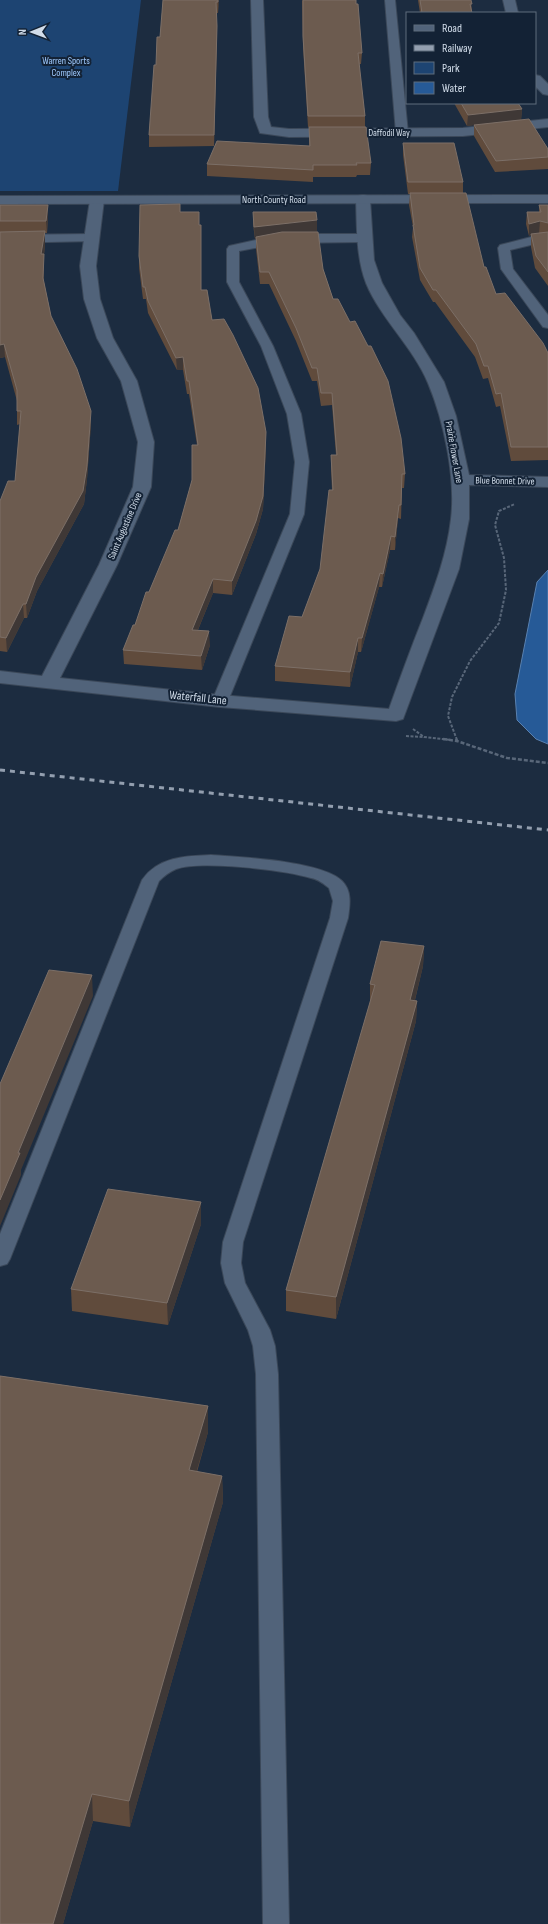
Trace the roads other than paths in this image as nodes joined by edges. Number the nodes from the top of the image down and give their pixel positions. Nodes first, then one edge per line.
1 (257, 0) edge
2 (390, 0) edge
3 (509, 0) edge
4 (512, 12) edge
5 (536, 80) edge
6 (548, 92) edge
7 (548, 123) edge
8 (402, 133) junction
9 (362, 199) junction
10 (548, 199) edge
11 (0, 200) edge
12 (97, 200) junction
13 (92, 238) junction
14 (365, 238) junction
15 (0, 239) edge
16 (548, 239) edge
17 (548, 324) edge
18 (461, 480) junction
19 (548, 482) edge
20 (0, 677) edge
21 (48, 682) junction
22 (220, 701) junction
23 (396, 715) joint
24 (0, 1259) edge
25 (276, 1924) edge

1 - 8 street, Daffodil Way
2 - 8 lane
3 - 4 street
5 - 6 street
7 - 8 street, Daffodil Way
9 - 10 street, North County Road
9 - 12 street, North County Road
9 - 14 street, Prairie Flower Lane
11 - 12 street, North County Road
12 - 13 street, Saint Augustine Drive
13 - 15 lane
13 - 21 street, Saint Augustine Drive
14 - 18 street, Prairie Flower Lane
14 - 22 lane
16 - 17 lane
18 - 19 street, Blue Bonnet Drive
18 - 23 street, Prairie Flower Lane
20 - 21 street, Waterfall Lane
21 - 22 street, Waterfall Lane
22 - 23 street, Waterfall Lane
24 - 25 lane

